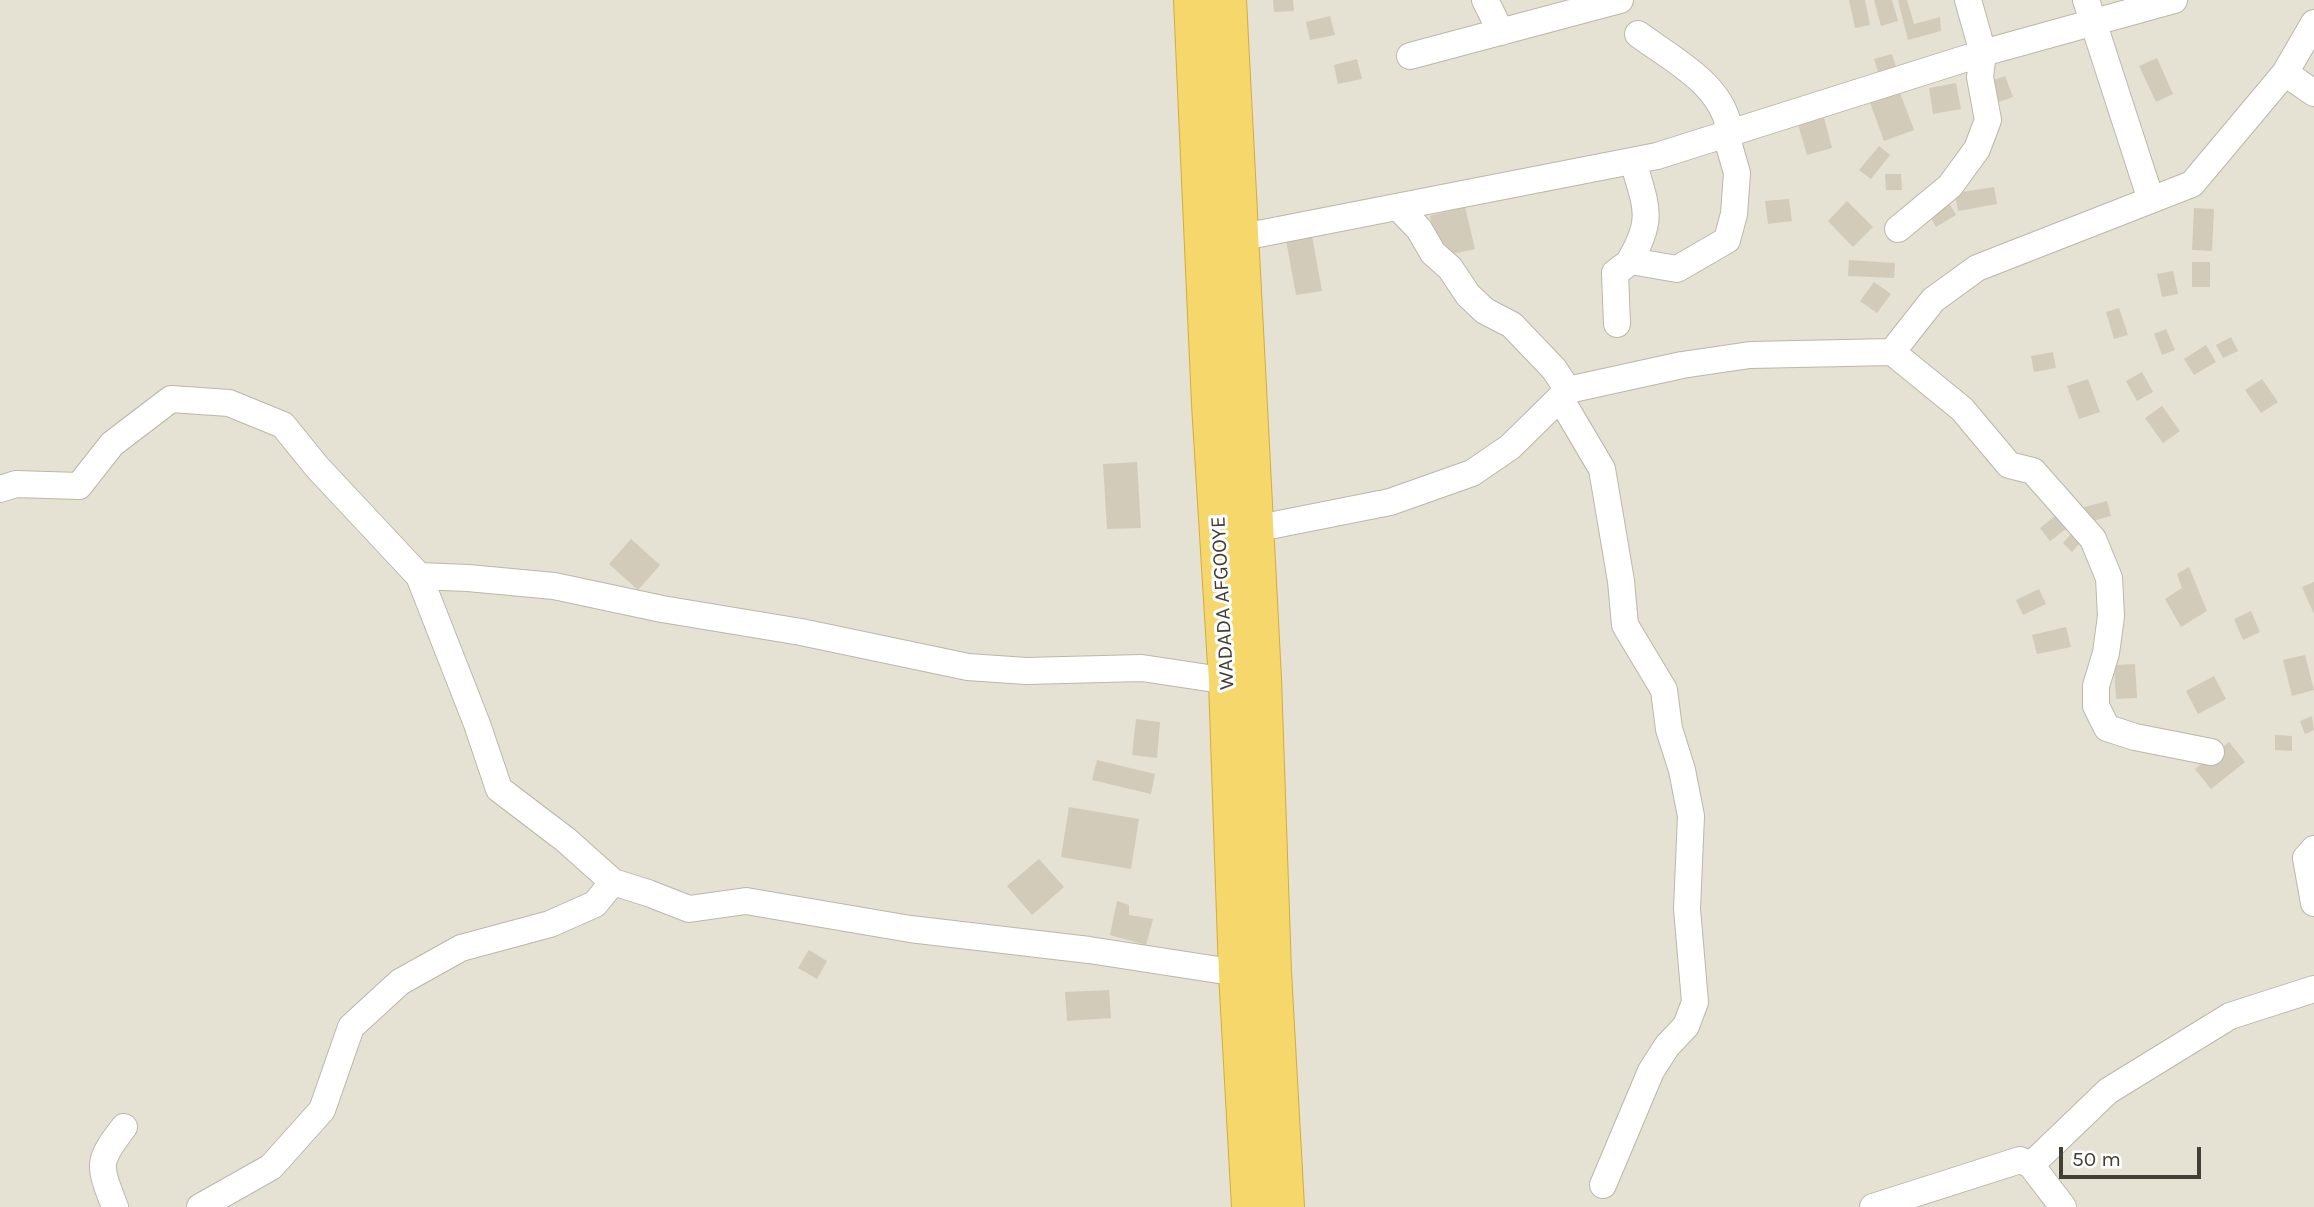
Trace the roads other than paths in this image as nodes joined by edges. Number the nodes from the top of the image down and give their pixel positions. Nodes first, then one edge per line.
1 (1193, 0) edge
2 (1227, 0) edge
3 (1485, 0) edge
4 (1620, 0) edge
5 (1968, 0) edge
6 (2174, 0) edge
7 (2089, 11) edge
8 (2314, 23) edge
9 (1501, 32) junction
10 (1638, 34) dead end
11 (1983, 53) junction
12 (1410, 56) dead end
13 (2285, 73) junction
14 (2314, 93) edge
15 (1728, 134) junction
16 (1633, 161) junction
17 (2151, 200) junction
18 (1398, 207) junction
19 (1898, 229) dead end
20 (1238, 237) junction
21 (1629, 262) junction
22 (1617, 324) dead end
23 (1892, 352) junction
24 (1564, 394) junction
25 (0, 489) edge
26 (1254, 529) junction
27 (419, 576) junction
28 (1228, 681) junction
29 (2211, 752) dead end
30 (2314, 849) edge
31 (613, 882) junction
32 (2314, 903) edge
33 (1238, 973) junction
34 (2314, 989) edge
35 (124, 1127) dead end
36 (2031, 1165) junction
37 (1602, 1185) dead end
38 (115, 1207) edge
39 (200, 1207) edge
40 (1251, 1207) edge
41 (1285, 1207) edge
42 (1873, 1207) edge
43 (2063, 1207) edge

1 - 28 highway, WADADA AFGOOYE
2 - 20 highway, WADADA AFGOOYE
3 - 9 street
4 - 9 street
5 - 11 street
6 - 7 street
7 - 11 street
7 - 17 street
8 - 13 street
9 - 12 street
10 - 15 street
11 - 15 street
11 - 19 street
13 - 14 street
13 - 17 street
15 - 16 street
15 - 21 street
16 - 18 street
16 - 21 street
17 - 23 street
18 - 20 street
18 - 24 street
20 - 26 highway, WADADA AFGOOYE
21 - 22 street
23 - 24 street
23 - 29 street
24 - 26 street
24 - 37 street
25 - 27 street
26 - 41 highway, WADADA AFGOOYE
27 - 28 street
27 - 31 street
28 - 33 highway, WADADA AFGOOYE
30 - 32 street
31 - 33 street
31 - 39 street
33 - 40 highway, WADADA AFGOOYE
34 - 36 street
35 - 38 street
36 - 42 street
36 - 43 street

